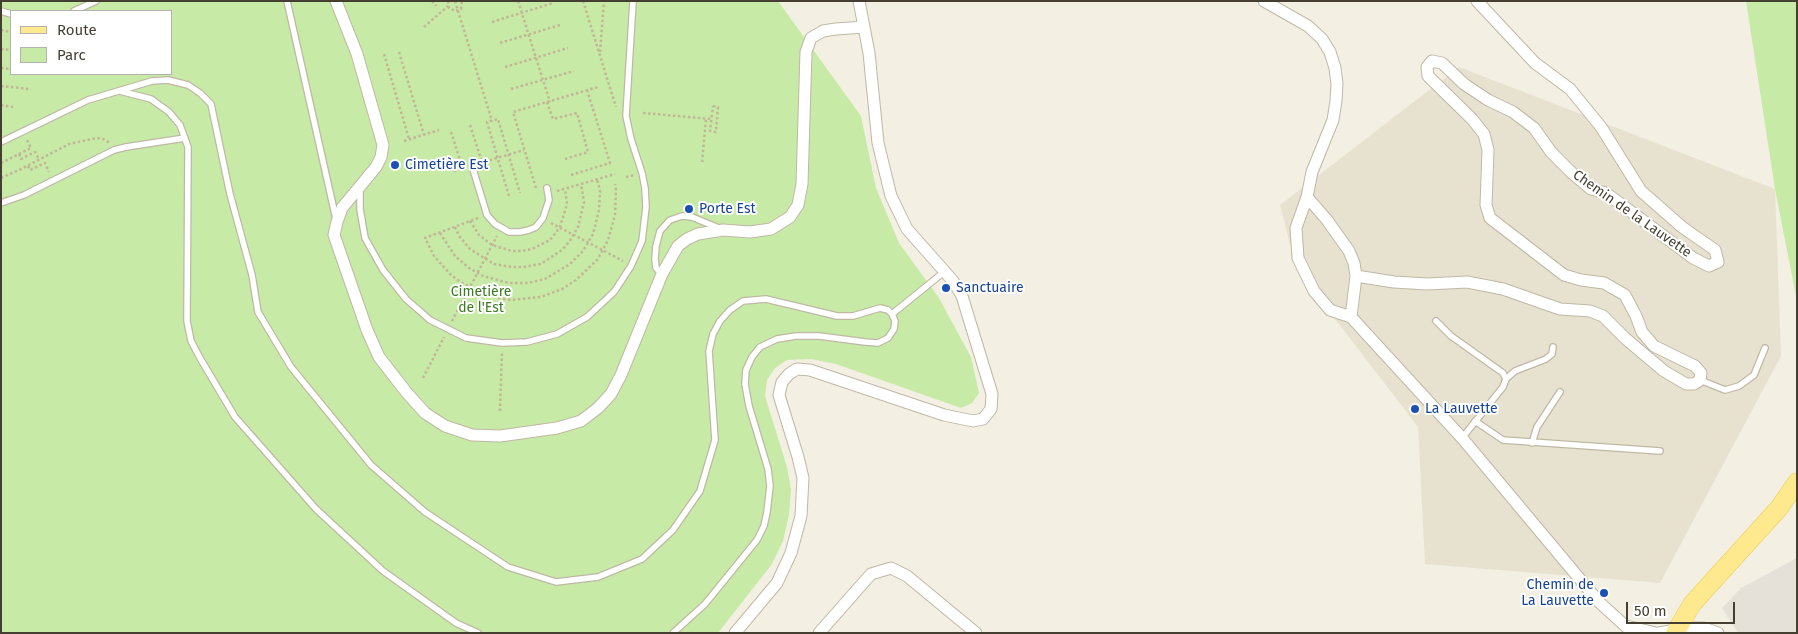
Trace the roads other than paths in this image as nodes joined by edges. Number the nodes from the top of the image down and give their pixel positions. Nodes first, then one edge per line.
1 (96, 1) edge
2 (287, 1) edge
3 (336, 1) edge
4 (633, 1) edge
5 (859, 1) edge
6 (1264, 1) edge
7 (1477, 1) edge
8 (76, 10) edge
9 (864, 27) junction
10 (118, 90) junction
11 (185, 138) junction
12 (1, 142) edge
13 (472, 166) road end
14 (360, 187) junction
15 (548, 191) road end
16 (1307, 197) junction
17 (1, 203) edge
18 (336, 222) junction
19 (723, 230) junction
20 (944, 272) junction
21 (662, 274) junction
22 (1356, 276) junction
23 (892, 314) junction
24 (1351, 317) junction
25 (1436, 321) dead end
26 (1554, 348) dead end
27 (1765, 348) dead end
28 (1506, 379) junction
29 (1700, 380) junction
30 (1560, 392) dead end
31 (1475, 421) junction
32 (1462, 438) junction
33 (1532, 443) junction
34 (1660, 451) dead end
35 (1797, 482) edge
36 (1630, 629) edge
37 (1666, 632) edge
38 (478, 633) edge
39 (674, 633) edge
40 (735, 633) edge
41 (819, 633) edge
42 (976, 633) edge
43 (1718, 633) edge

1 - 8 lane
2 - 18 lane
3 - 14 street
4 - 14 lane
5 - 9 street
6 - 16 street
7 - 29 street, Chemin de la Lauvette
9 - 19 street
9 - 20 street
10 - 11 lane
10 - 12 lane
10 - 23 lane
11 - 17 lane
11 - 38 lane
13 - 15 lane
14 - 18 street
16 - 22 street
16 - 24 street
18 - 21 street
19 - 21 street
19 - 21 lane
20 - 23 lane
20 - 40 street
22 - 24 street
22 - 29 street
23 - 39 lane
24 - 32 street
25 - 28 lane
26 - 28 lane
27 - 29 lane
28 - 31 lane
30 - 33 lane
31 - 32 lane
31 - 33 lane
32 - 36 street
33 - 34 lane
35 - 37 main road
36 - 37 street
37 - 43 street
41 - 42 street

